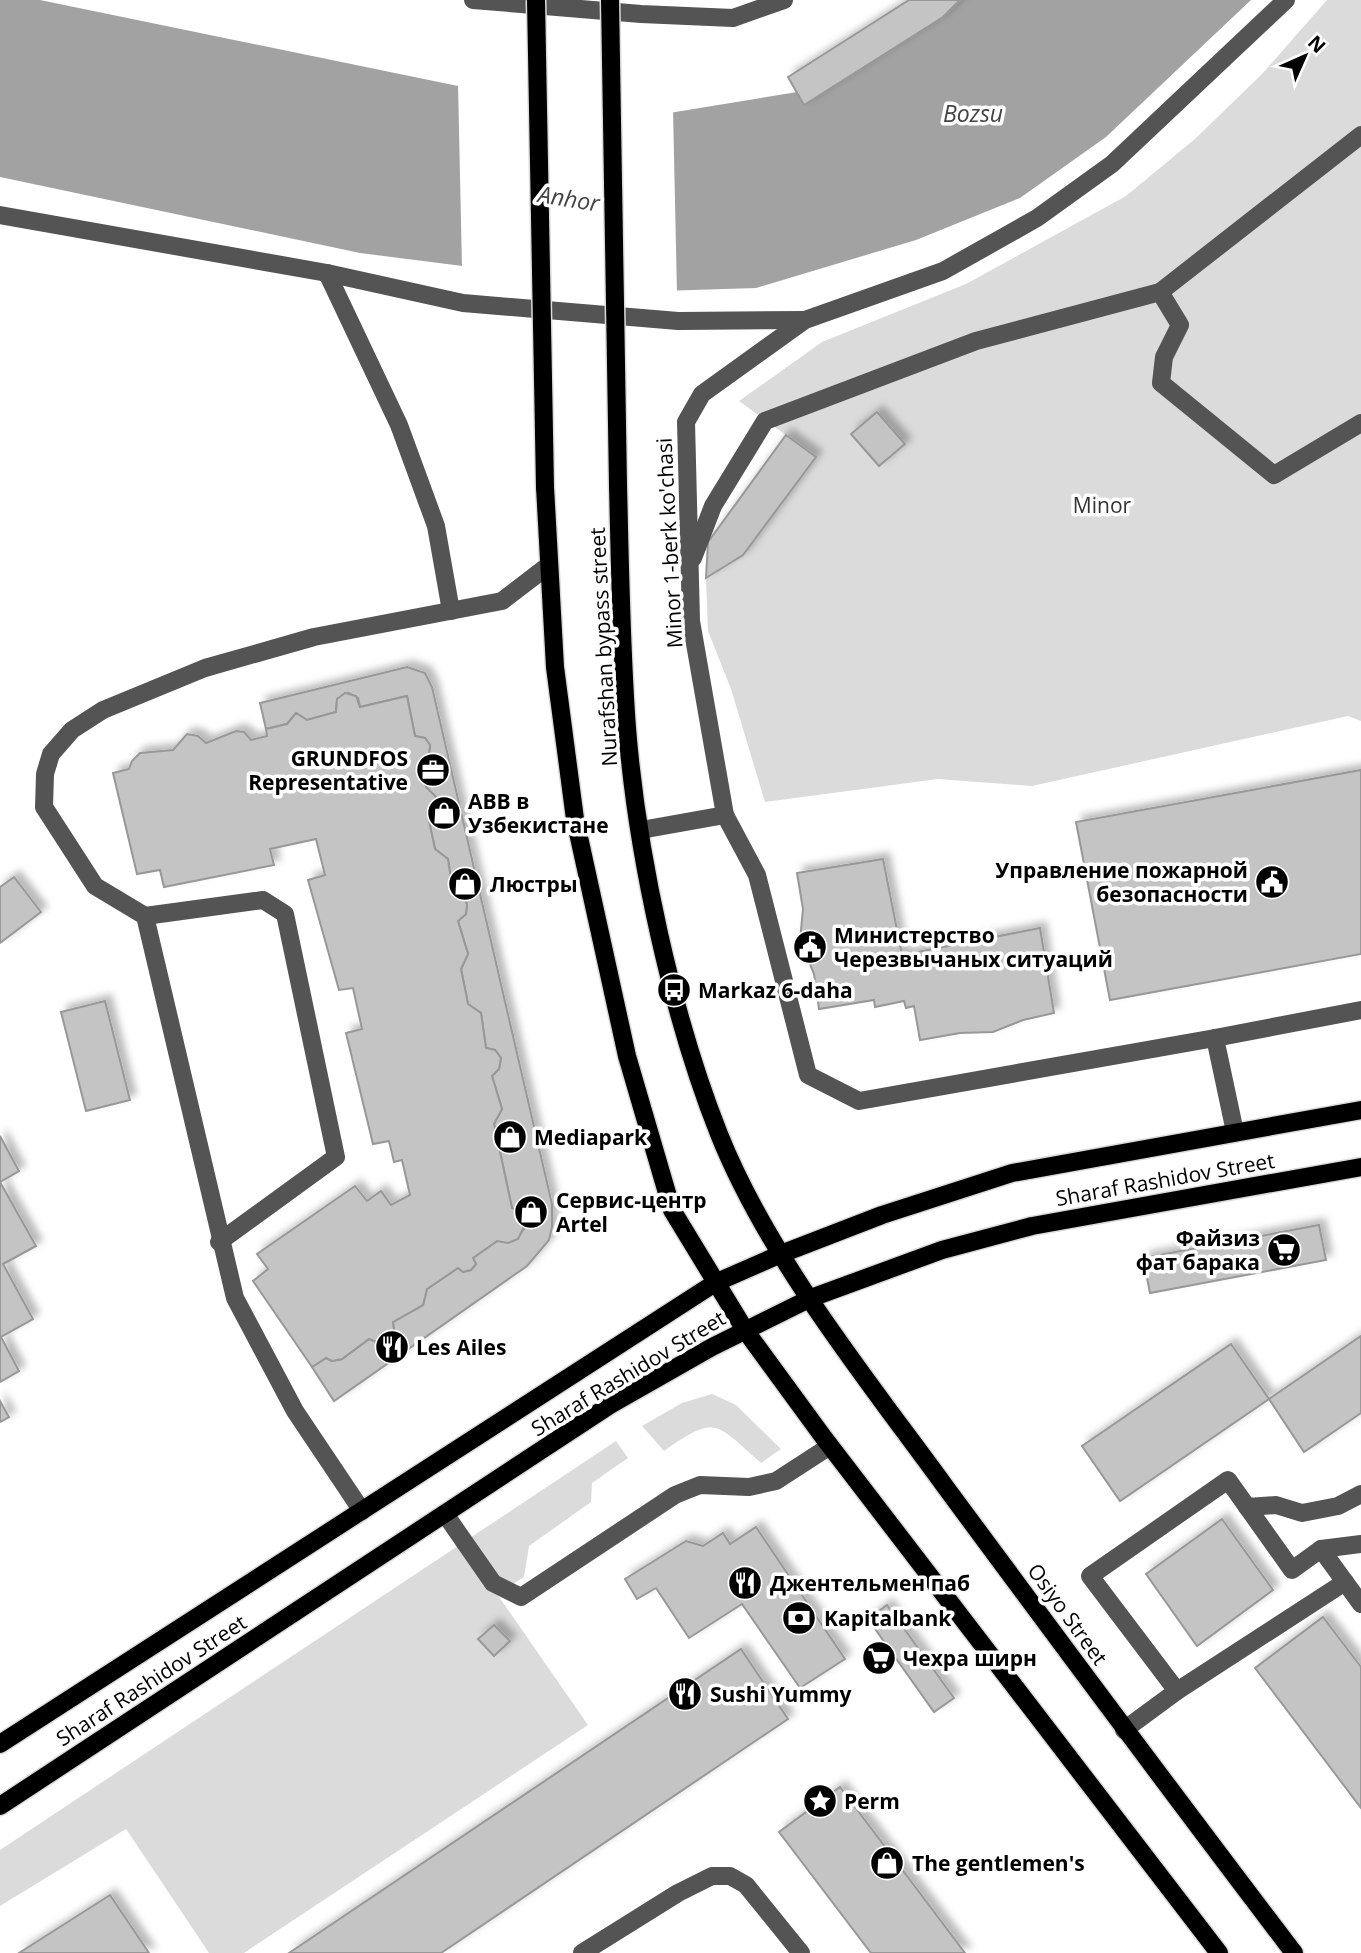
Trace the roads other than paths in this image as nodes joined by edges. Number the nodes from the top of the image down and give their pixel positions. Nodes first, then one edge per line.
1 (473, 0) edge
2 (536, 0) edge
3 (610, 0) edge
4 (784, 0) edge
5 (1286, 0) edge
6 (1361, 135) edge
7 (0, 215) edge
8 (327, 273) junction
9 (1160, 292) junction
10 (805, 320) junction
11 (1361, 424) edge
12 (549, 565) junction
13 (689, 567) junction
14 (452, 611) junction
15 (725, 815) junction
16 (641, 830) junction
17 (145, 916) junction
18 (1361, 1010) edge
19 (1215, 1038) junction
20 (1361, 1110) edge
21 (1235, 1132) junction
22 (1361, 1167) edge
23 (219, 1242) junction
24 (781, 1254) junction
25 (715, 1283) junction
26 (811, 1298) junction
27 (745, 1330) junction
28 (830, 1446) junction
29 (1361, 1494) edge
30 (1247, 1507) junction
31 (362, 1511) junction
32 (444, 1514) junction
33 (1361, 1544) edge
34 (1321, 1549) junction
35 (1345, 1582) junction
36 (1361, 1604) edge
37 (1177, 1691) junction
38 (1124, 1730) junction
39 (0, 1744) edge
40 (0, 1806) edge
41 (582, 1953) edge
42 (801, 1953) edge
43 (1219, 1953) edge
44 (1294, 1953) edge

1 - 4 street
2 - 12 main road, Nurafshan bypass street, bridge
3 - 16 main road, Nurafshan bypass street, bridge
5 - 10 street, Minor 1-berk ko'chasi
6 - 9 street
7 - 8 street
8 - 10 street
8 - 14 street
9 - 11 street
9 - 13 street
10 - 13 street, Minor 1-berk ko'chasi
12 - 14 street
12 - 25 main road, Nurafshan bypass street
13 - 15 street, Minor 1-berk ko'chasi
14 - 17 street
15 - 16 street
15 - 19 street, Minor 1-berk ko'chasi
16 - 24 main road, Nurafshan bypass street
17 - 23 street
17 - 23 street
18 - 19 street, Minor 1-berk ko'chasi
19 - 21 street
20 - 21 main road, Sharaf Rashidov Street
21 - 24 main road, Sharaf Rashidov Street
22 - 26 main road, Sharaf Rashidov Street
23 - 31 street
24 - 25 main road, Sharaf Rashidov Street
24 - 26 main road, Nurafshan bypass street
25 - 27 main road, Nurafshan bypass street
25 - 31 main road, Sharaf Rashidov Street
26 - 27 main road, Sharaf Rashidov Street
26 - 38 main road, Osiyo Street
27 - 28 main road
27 - 32 main road, Sharaf Rashidov Street
28 - 32 street
28 - 43 main road
29 - 30 street
30 - 34 street
30 - 37 street
31 - 39 main road, Sharaf Rashidov Street
32 - 40 main road, Sharaf Rashidov Street
33 - 34 street
34 - 35 street
35 - 36 street
35 - 37 street
37 - 38 street
38 - 44 main road, Osiyo Street
41 - 42 street

